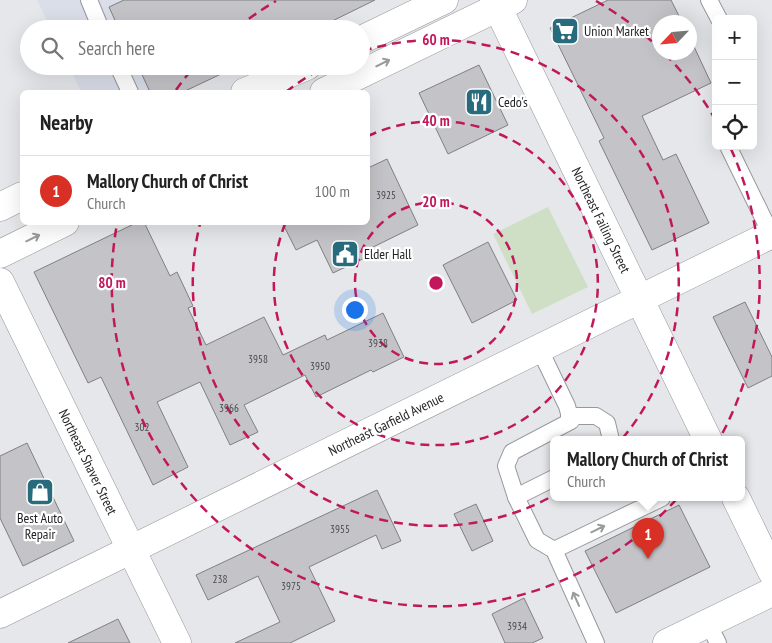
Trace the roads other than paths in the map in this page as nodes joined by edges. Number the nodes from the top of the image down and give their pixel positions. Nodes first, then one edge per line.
1 (89, 0) edge
2 (444, 0) edge
3 (710, 0) edge
4 (501, 3) edge
5 (717, 15) edge
6 (98, 20) edge
7 (370, 36) edge
8 (370, 69) edge
9 (122, 75) edge
10 (286, 75) edge
11 (358, 75) edge
12 (129, 90) edge
13 (250, 90) edge
14 (328, 90) edge
15 (730, 150) edge
16 (20, 197) edge
17 (0, 207) edge
18 (59, 225) edge
19 (772, 234) edge
20 (0, 254) edge
21 (0, 282) edge
22 (639, 299) junction
23 (539, 348) junction
24 (569, 416) junction
25 (610, 436) edge
26 (706, 436) edge
27 (550, 480) edge
28 (516, 497) junction
29 (656, 501) edge
30 (737, 501) edge
31 (554, 550) junction
32 (132, 551) junction
33 (772, 572) edge
34 (772, 592) edge
35 (0, 614) edge
36 (713, 633) edge
37 (176, 643) edge
38 (596, 643) edge
39 (667, 643) edge

1 - 6 lane
2 - 7 street
3 - 5 lane
8 -> 4 street
4 - 22 street, Northeast Failing Street
9 - 12 lane
10 - 13 street
14 -> 11 street
15 - 19 lane
16 - 17 street
20 -> 18 street
19 - 22 street, Northeast Garfield Avenue
21 - 32 street, Northeast Shaver Street
22 - 23 street, Northeast Garfield Avenue
22 - 26 street, Northeast Failing Street
23 - 24 lane
23 - 32 street, Northeast Garfield Avenue
24 - 25 lane
24 - 28 lane
27 - 28 lane
28 - 31 lane
31 -> 29 lane
30 - 33 street
38 -> 31 lane
32 - 35 street, Northeast Garfield Avenue
32 - 37 street, Northeast Shaver Street
34 - 36 street
36 - 39 street

